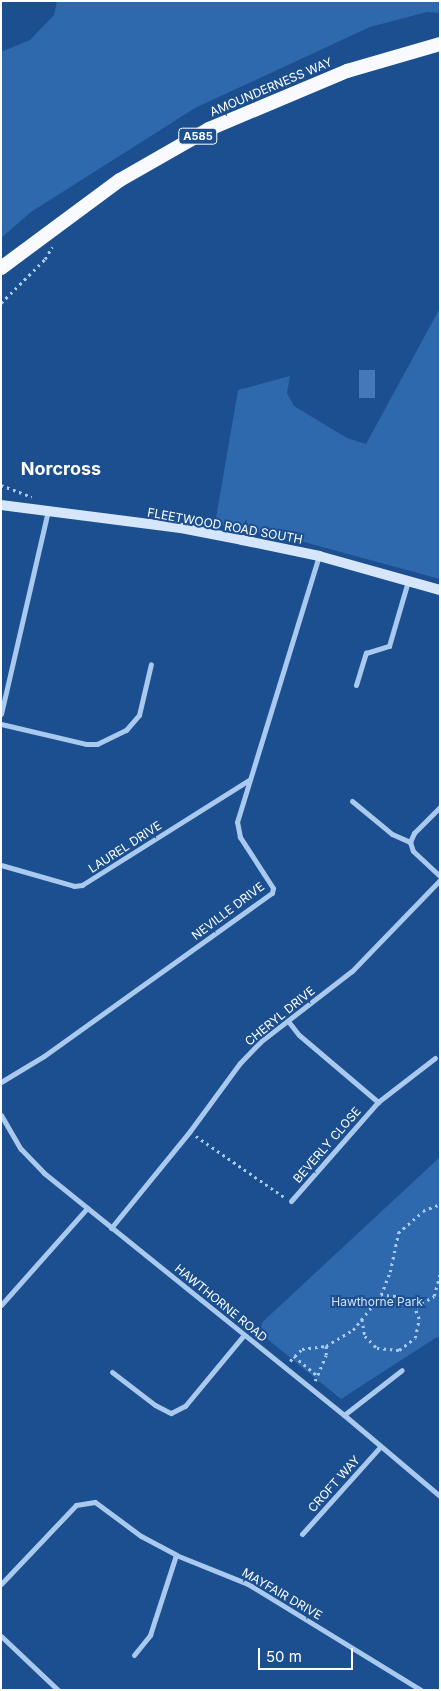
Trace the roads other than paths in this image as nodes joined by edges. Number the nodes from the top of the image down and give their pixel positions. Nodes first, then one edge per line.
1 (440, 44) edge
2 (1, 268) edge
3 (2, 505) edge
4 (48, 511) junction
5 (319, 556) junction
6 (408, 580) junction
7 (440, 590) edge
8 (151, 664) dead end
9 (356, 685) dead end
10 (1, 714) edge
11 (1, 724) edge
12 (250, 780) junction
13 (352, 801) dead end
14 (440, 807) edge
15 (410, 842) junction
16 (1, 865) edge
17 (440, 876) edge
18 (440, 880) edge
19 (288, 1021) junction
20 (435, 1058) dead end
21 (1, 1082) edge
22 (378, 1102) junction
23 (1, 1115) edge
24 (292, 1202) road end
25 (87, 1208) junction
26 (111, 1228) junction
27 (1, 1306) edge
28 (244, 1335) junction
29 (402, 1370) dead end
30 (112, 1372) dead end
31 (344, 1415) junction
32 (380, 1447) junction
33 (440, 1496) edge
34 (302, 1534) dead end
35 (176, 1555) junction
36 (1, 1584) edge
37 (1, 1636) edge
38 (134, 1655) dead end
39 (58, 1690) edge
40 (421, 1690) edge

1 - 2 highway, AMOUNDERNESS WAY / A585
3 - 4 main road, FLEETWOOD ROAD SOUTH
4 - 5 main road, FLEETWOOD ROAD SOUTH
4 - 10 street
5 - 6 main road, FLEETWOOD ROAD SOUTH
5 - 12 street, NEVILLE DRIVE
6 - 7 main road, FLEETWOOD ROAD SOUTH
6 - 9 street
8 - 11 street
12 - 16 street, LAUREL DRIVE
12 - 21 street, NEVILLE DRIVE
13 - 15 street
14 - 15 street
15 - 17 street
18 - 19 street, CHERYL DRIVE
19 - 22 street, BEVERLY CLOSE
19 - 26 street, CHERYL DRIVE
20 - 22 street, BEVERLY CLOSE
22 - 24 street, BEVERLY CLOSE
23 - 25 street, HAWTHORNE ROAD
25 - 26 street, HAWTHORNE ROAD
25 - 27 street
26 - 28 street, HAWTHORNE ROAD
28 - 30 street
28 - 31 street, HAWTHORNE ROAD
29 - 31 street
31 - 32 street, HAWTHORNE ROAD
32 - 33 street, HAWTHORNE ROAD
32 - 34 street, CROFT WAY
35 - 36 street, MAYFAIR DRIVE
35 - 38 street
35 - 40 street, MAYFAIR DRIVE
37 - 39 street

